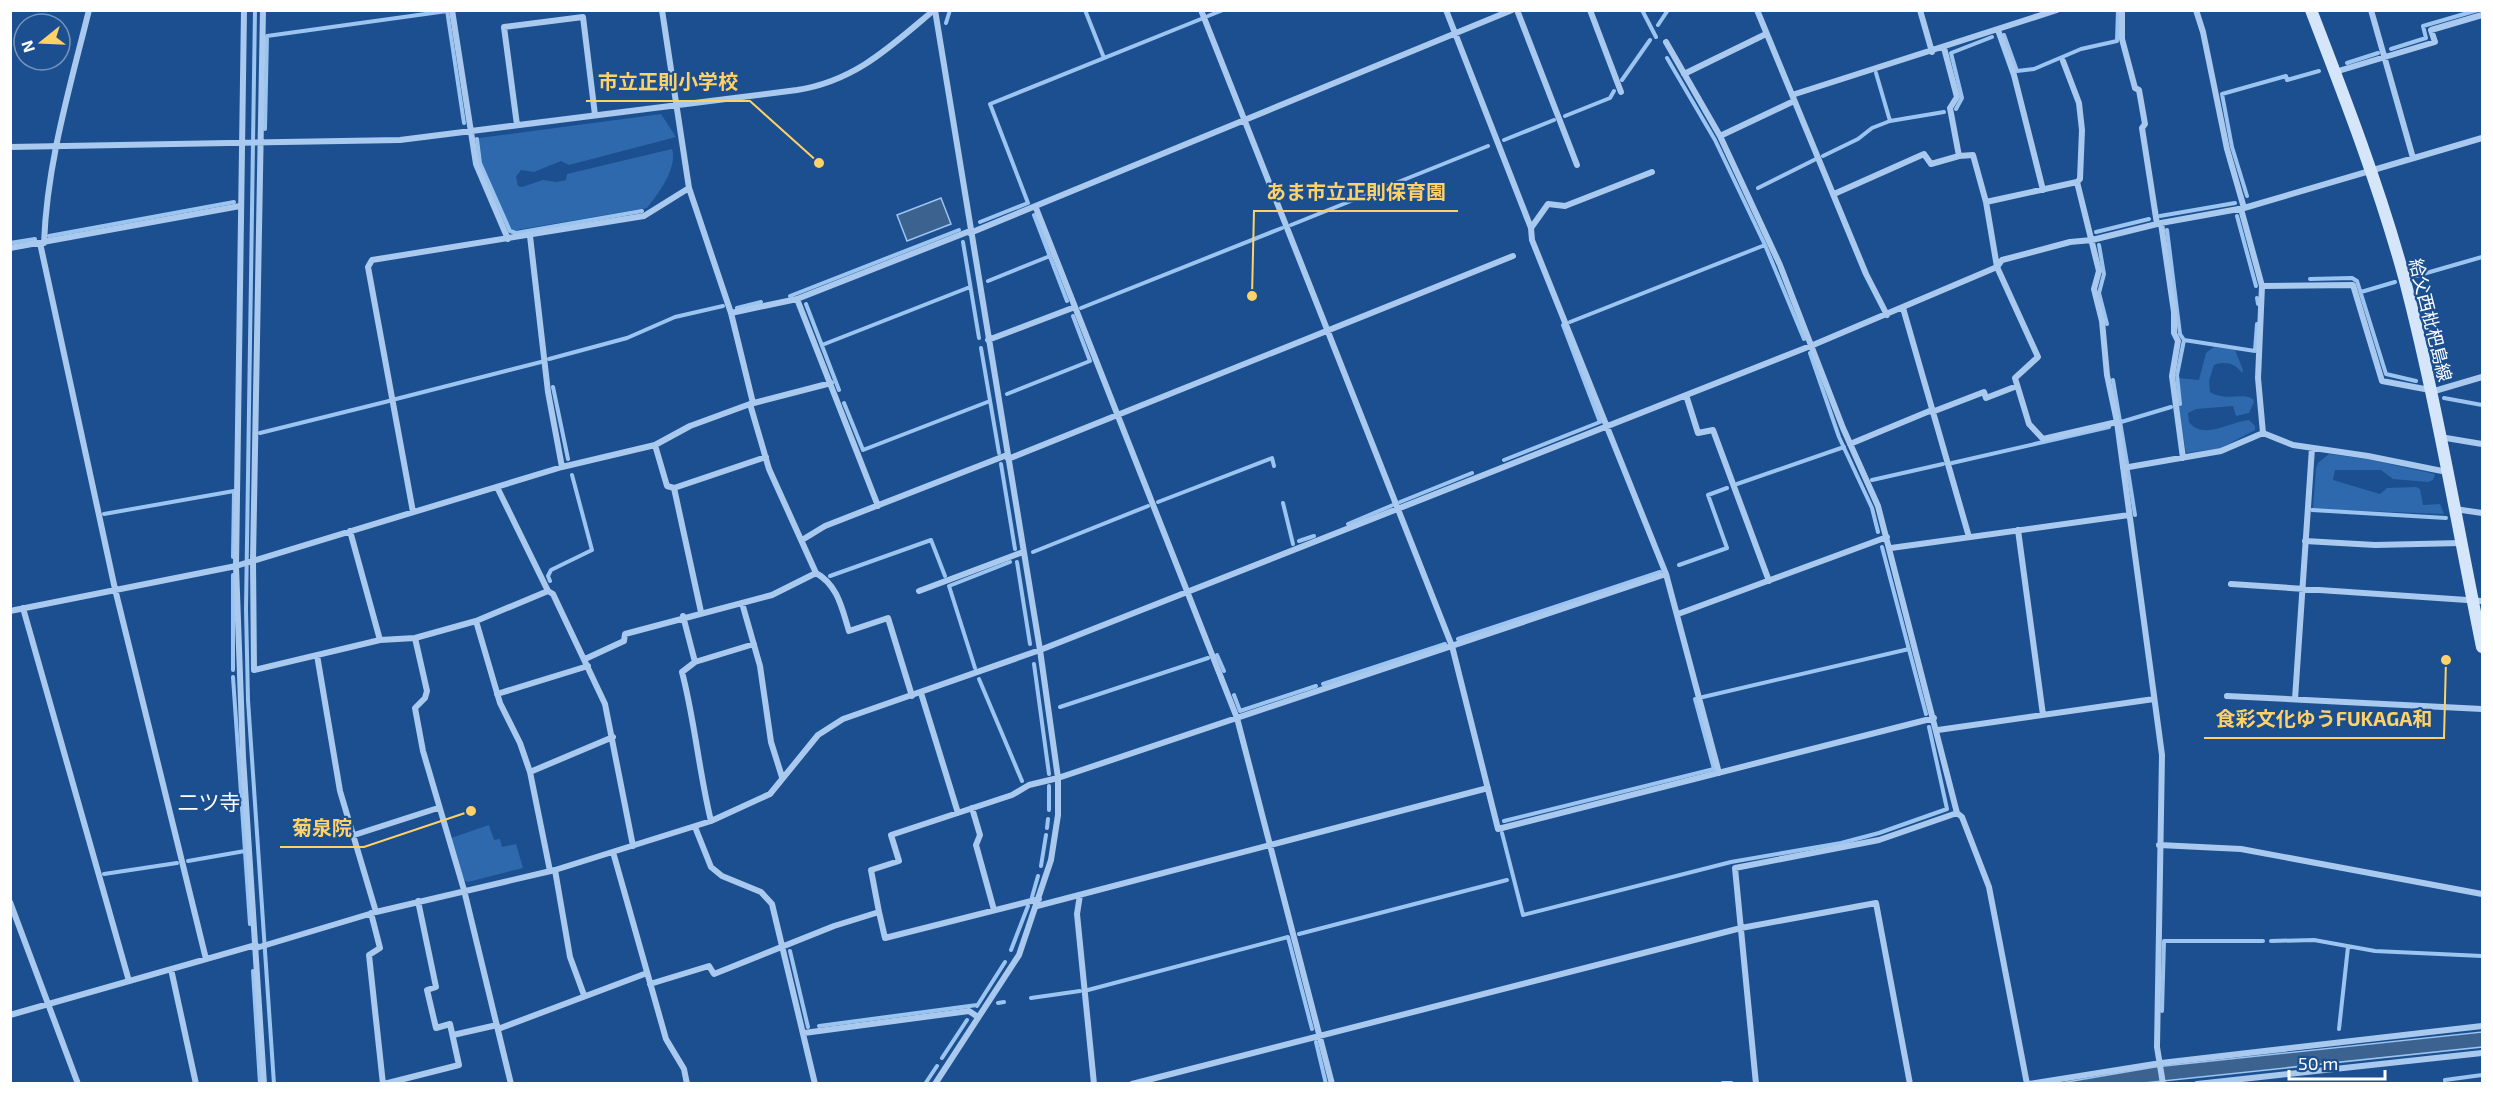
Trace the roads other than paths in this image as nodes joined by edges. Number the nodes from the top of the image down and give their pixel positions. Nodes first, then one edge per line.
1 (89, 10) edge
2 (244, 10) edge
3 (263, 10) edge
4 (452, 10) edge
5 (662, 10) edge
6 (934, 10) edge
7 (1201, 10) edge
8 (1446, 10) edge
9 (1512, 10) edge
10 (1517, 10) edge
11 (1590, 10) edge
12 (1757, 10) edge
13 (1920, 10) edge
14 (2057, 10) edge
15 (2122, 10) edge
16 (2196, 10) edge
17 (2311, 10) edge
18 (2371, 10) edge
19 (2482, 15) edge
20 (1998, 30) junction
21 (1455, 34) junction
22 (1766, 34) junction
23 (1665, 42) dead end
24 (1944, 48) junction
25 (1932, 52) junction
26 (2384, 57) junction
27 (2063, 61) dead end
28 (2335, 72) junction
29 (1684, 74) junction
30 (1621, 92) dead end
31 (1793, 98) junction
32 (675, 105) junction
33 (596, 115) junction
34 (1244, 120) junction
35 (517, 125) junction
36 (471, 131) junction
37 (1720, 136) junction
38 (2482, 138) edge
39 (243, 143) junction
40 (258, 143) junction
41 (55, 146) junction
42 (10, 147) edge
43 (1959, 156) junction
44 (2413, 158) junction
45 (1577, 165) dead end
46 (2371, 170) junction
47 (1652, 172) dead end
48 (2077, 182) junction
49 (689, 188) junction
50 (2043, 190) junction
51 (1834, 194) junction
52 (1986, 202) junction
53 (240, 206) junction
54 (1036, 208) junction
55 (2242, 208) junction
56 (2159, 224) junction
57 (1530, 228) junction
58 (970, 232) junction
59 (530, 236) junction
60 (508, 239) junction
61 (2092, 240) junction
62 (42, 243) junction
63 (10, 248) edge
64 (1513, 256) dead end
65 (1997, 267) junction
66 (2262, 286) junction
67 (797, 299) junction
68 (1075, 307) junction
69 (1903, 308) junction
70 (731, 313) junction
71 (1887, 315) junction
72 (1327, 330) junction
73 (988, 340) junction
74 (1814, 345) junction
75 (2482, 377) edge
76 (831, 383) junction
77 (2018, 387) junction
78 (2430, 391) junction
79 (1686, 395) junction
80 (752, 404) junction
81 (1932, 411) junction
82 (1118, 414) junction
83 (2116, 422) junction
84 (1608, 426) junction
85 (2263, 433) junction
86 (2440, 437) junction
87 (1850, 444) junction
88 (2482, 444) edge
89 (655, 445) junction
90 (2312, 448) junction
91 (766, 457) junction
92 (1008, 457) junction
93 (2183, 458) junction
94 (562, 467) junction
95 (2123, 468) junction
96 (2447, 472) junction
97 (497, 487) junction
98 (674, 488) junction
99 (878, 506) junction
100 (1398, 508) junction
101 (2455, 509) junction
102 (413, 512) junction
103 (2482, 513) edge
104 (2129, 515) junction
105 (2018, 530) junction
106 (350, 531) junction
107 (1887, 537) junction
108 (1969, 537) junction
109 (802, 540) junction
110 (2306, 541) junction
111 (2462, 543) junction
112 (1891, 548) junction
113 (1023, 552) junction
114 (252, 561) junction
115 (238, 565) junction
116 (816, 573) junction
117 (1666, 574) junction
118 (1769, 581) junction
119 (2231, 584) dead end
120 (115, 589) junction
121 (2302, 589) junction
122 (548, 591) junction
123 (919, 591) dead end
124 (1187, 592) junction
125 (2478, 600) edge
126 (742, 603) junction
127 (23, 608) junction
128 (10, 610) edge
129 (701, 612) junction
130 (1678, 614) junction
131 (683, 616) junction
132 (476, 621) junction
133 (415, 638) junction
134 (380, 640) junction
135 (754, 644) junction
136 (1452, 646) junction
137 (2482, 647) edge
138 (1040, 650) junction
139 (317, 655) junction
140 (587, 662) junction
141 (695, 662) junction
142 (921, 693) junction
143 (497, 694) junction
144 (912, 696) junction
145 (2228, 696) dead end
146 (2154, 699) junction
147 (2295, 699) junction
148 (2482, 709) edge
149 (2043, 715) junction
150 (1237, 718) junction
151 (1934, 718) junction
152 (1938, 730) junction
153 (613, 737) junction
154 (530, 772) junction
155 (1719, 773) junction
156 (782, 777) junction
157 (1058, 778) junction
158 (1488, 788) junction
159 (438, 808) junction
160 (972, 808) junction
161 (958, 813) junction
162 (1957, 813) junction
163 (711, 821) junction
164 (695, 827) junction
165 (351, 836) junction
166 (1271, 844) junction
167 (2159, 845) junction
168 (633, 846) junction
169 (613, 852) junction
170 (553, 870) junction
171 (464, 890) junction
172 (2482, 894) edge
173 (1080, 895) junction
174 (418, 901) junction
175 (10, 902) edge
176 (1038, 902) junction
177 (994, 910) junction
178 (879, 912) junction
179 (373, 913) junction
180 (1741, 928) junction
181 (257, 947) junction
182 (784, 947) junction
183 (206, 959) junction
184 (171, 969) junction
185 (647, 973) junction
186 (129, 981) junction
187 (650, 984) junction
188 (584, 995) junction
189 (48, 1005) junction
190 (10, 1015) edge
191 (978, 1017) junction
192 (2482, 1026) edge
193 (497, 1027) junction
194 (804, 1033) junction
195 (1319, 1034) junction
196 (453, 1035) junction
197 (2482, 1053) edge
198 (2161, 1062) junction
199 (78, 1083) edge
200 (196, 1083) edge
201 (264, 1083) edge
202 (383, 1083) edge
203 (511, 1083) edge
204 (687, 1083) edge
205 (815, 1083) edge
206 (935, 1083) edge
207 (1094, 1083) edge
208 (1131, 1083) edge
209 (1332, 1083) edge
210 (1723, 1083) edge
211 (1731, 1083) edge
212 (1756, 1083) edge
213 (1910, 1083) edge
214 (2028, 1083) edge
215 (2163, 1083) edge
216 (2197, 1083) edge

1 - 41 street
2 - 39 street
3 - 40 street
4 - 36 street
5 - 32 street
6 - 32 street
6 - 58 street
7 - 34 street
8 - 21 street
9 - 21 street
10 - 45 street
11 - 30 street
12 - 22 street
13 - 25 street
14 - 20 street
15 - 56 street
16 - 55 street
17 - 28 main road, 給父西枇杷島線
18 - 26 street
19 - 26 street
20 - 24 street
20 - 50 street
21 - 34 street
21 - 57 street
22 - 29 street
22 - 31 street
23 - 29 street
24 - 25 street
24 - 43 street
25 - 31 street
26 - 28 street
26 - 44 street
27 - 48 street
28 - 46 main road, 給父西枇杷島線
29 - 37 street
31 - 37 street
31 - 51 street
32 - 33 street
32 - 49 street
33 - 35 street
33 - 35 street
34 - 54 street
34 - 72 street
35 - 36 street
36 - 40 street
36 - 60 street
37 - 74 street
38 - 44 street
39 - 40 street
39 - 41 street
39 - 53 street
40 - 114 street
41 - 42 street
41 - 62 street
43 - 51 street
43 - 52 street
44 - 46 street
46 - 55 street
46 - 78 main road, 給父西枇杷島線
47 - 57 street
48 - 50 street
48 - 61 street
49 - 59 street
49 - 70 street
50 - 52 street
51 - 71 street
52 - 65 street
53 - 62 street
53 - 115 street
54 - 58 street
54 - 68 street
55 - 56 street
55 - 66 street
56 - 61 street
56 - 93 street
57 - 84 street
58 - 67 street
58 - 73 street
59 - 60 street
59 - 94 street
60 - 102 street
61 - 65 street
61 - 83 street
62 - 63 street
62 - 120 street
64 - 72 street
65 - 69 street
65 - 77 street
66 - 78 street
66 - 85 street
67 - 70 street
67 - 76 street
68 - 73 street
68 - 82 street
69 - 71 street
69 - 81 street
70 - 80 street
71 - 74 street
72 - 82 street
72 - 100 street
73 - 92 street
74 - 79 street
74 - 87 street
75 - 78 street
76 - 80 street
76 - 99 street
77 - 81 street
77 - 83 street
78 - 86 main road, 給父西枇杷島線
79 - 84 street
79 - 118 street
80 - 89 street
80 - 91 street
81 - 87 street
81 - 108 street
82 - 92 street
82 - 124 street
83 - 95 street
84 - 100 street
84 - 117 street
85 - 90 street
85 - 93 street
86 - 88 street
86 - 96 main road, 給父西枇杷島線
87 - 107 street
89 - 94 street
89 - 98 street
90 - 96 street
90 - 110 street
91 - 98 street
91 - 109 street
92 - 99 street
92 - 113 street
93 - 95 street
94 - 97 street
95 - 104 street
96 - 101 main road, 給父西枇杷島線
97 - 102 street
97 - 122 street
98 - 129 street
99 - 109 street
100 - 124 street
100 - 136 street
101 - 103 street
101 - 111 main road, 給父西枇杷島線
102 - 106 street
104 - 105 street
104 - 146 street
105 - 108 street
105 - 149 street
106 - 114 street
106 - 134 street
107 - 112 street
107 - 118 street
108 - 112 street
109 - 116 street
110 - 111 street
110 - 121 street
111 - 125 main road, 給父西枇杷島線
112 - 151 street
113 - 123 street
113 - 138 street
114 - 115 street
114 - 139 street
115 - 120 street
115 - 181 street
116 - 126 street
116 - 144 street
117 - 130 street
117 - 136 street
118 - 130 street
119 - 121 street
120 - 127 street
120 - 183 street
121 - 125 street
121 - 147 street
122 - 132 street
122 - 140 street
124 - 138 street
124 - 150 street
125 - 137 main road, 給父西枇杷島線
126 - 129 street
126 - 135 street
127 - 128 street
127 - 186 street
129 - 131 street
130 - 155 street
131 - 140 street
131 - 141 street
132 - 133 street
132 - 143 street
133 - 134 street
133 - 159 street
134 - 139 street
135 - 141 street
135 - 156 street
136 - 150 street
136 - 158 street
138 - 142 street
138 - 157 street
139 - 165 street
140 - 143 street
140 - 153 street
141 - 163 street
142 - 144 street
142 - 161 street
143 - 154 street
144 - 156 street
145 - 147 street
146 - 149 street
146 - 167 street
147 - 148 street
149 - 152 street
150 - 157 street
150 - 166 street
151 - 152 street
151 - 155 street
152 - 162 street
153 - 154 street
153 - 168 street
154 - 170 street
155 - 158 street
156 - 163 street
157 - 160 street
157 - 176 street
158 - 166 street
159 - 165 street
159 - 171 street
160 - 161 street
160 - 177 street
161 - 178 street
162 - 180 street
162 - 214 street
163 - 164 street
164 - 168 street
164 - 182 street
165 - 179 street
166 - 173 street
166 - 195 street
167 - 172 street
167 - 198 street
168 - 169 street
169 - 170 street
169 - 185 street
170 - 171 street
170 - 188 street
171 - 174 street
171 - 193 street
173 - 176 street
173 - 207 street
174 - 179 street
174 - 196 street
175 - 189 street
176 - 177 street
176 - 191 street
177 - 178 street
178 - 182 street
179 - 181 street
179 - 202 street
180 - 195 street
180 - 212 street
180 - 213 street
181 - 183 street
181 - 201 street
182 - 187 street
182 - 194 street
183 - 184 street
184 - 186 street
184 - 200 street
185 - 187 street
185 - 188 street
186 - 189 street
187 - 204 street
188 - 193 street
189 - 190 street
189 - 199 street
191 - 194 street
191 - 206 street
192 - 198 street
193 - 196 street
193 - 203 street
194 - 205 street
195 - 208 street
195 - 209 street
196 - 202 street
197 - 216 street
198 - 214 street
198 - 215 street
210 - 211 street

